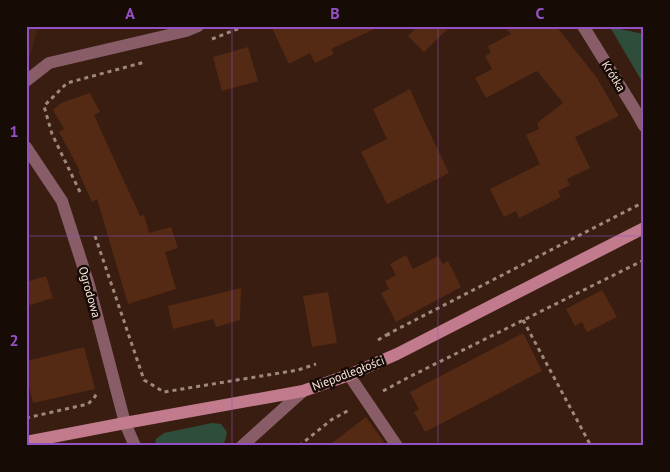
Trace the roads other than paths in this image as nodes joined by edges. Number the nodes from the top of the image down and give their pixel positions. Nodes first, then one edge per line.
1 (198, 26) edge
2 (583, 26) edge
3 (26, 81) edge
4 (644, 126) edge
5 (26, 147) edge
6 (644, 228) edge
7 (349, 375) junction
8 (303, 391) junction
9 (125, 423) junction
10 (26, 442) edge
11 (135, 446) edge
12 (242, 446) edge
13 (397, 446) edge

1 - 3 street
2 - 4 street, Krótka
5 - 9 street, Ogrodowa
6 - 7 street, Niepodległości
7 - 8 street, Niepodległości
7 - 13 street
8 - 9 street, Niepodległości
8 - 12 street
9 - 10 street, Niepodległości
9 - 11 street, Ogrodowa

